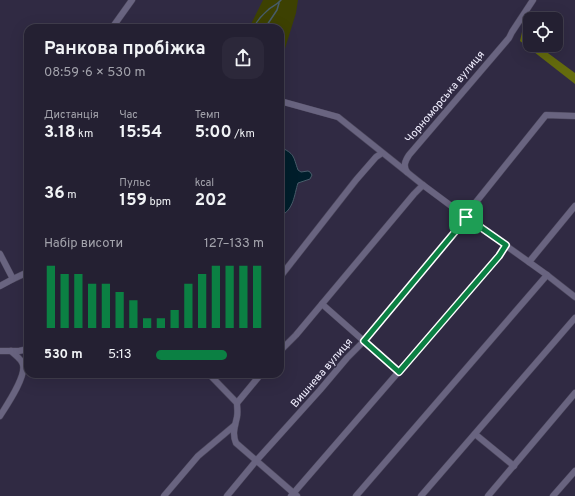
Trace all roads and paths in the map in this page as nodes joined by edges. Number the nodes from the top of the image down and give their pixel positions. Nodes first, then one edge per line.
1 (132, 0) edge
2 (533, 0) edge
3 (115, 24) edge
4 (284, 102) edge
5 (575, 116) edge
6 (382, 153) junction
7 (407, 172) junction
8 (423, 185) junction
9 (575, 206) edge
10 (466, 217) junction
11 (506, 245) junction
12 (0, 254) edge
13 (529, 262) junction
14 (284, 272) edge
15 (24, 274) edge
16 (547, 275) junction
17 (13, 279) junction
18 (0, 286) edge
19 (575, 297) edge
20 (322, 304) junction
21 (575, 318) edge
22 (364, 341) junction
23 (284, 347) edge
24 (24, 349) edge
25 (0, 351) edge
26 (11, 351) junction
27 (24, 371) joint
28 (399, 372) junction
29 (213, 378) edge
30 (258, 378) edge
31 (575, 393) edge
32 (237, 403) junction
33 (0, 416) edge
34 (235, 425) junction
35 (475, 434) junction
36 (256, 462) junction
37 (514, 466) junction
38 (575, 471) edge
39 (294, 495) edge
40 (164, 496) edge
41 (227, 496) edge
42 (356, 496) edge
43 (421, 496) edge
44 (488, 496) edge
45 (553, 496) edge

1 - 3 street
2 - 7 street, Чорноморська вулиця
4 - 6 street
5 - 10 street, Вишнева вулиця
6 - 7 street
6 - 14 street
7 - 8 street
8 - 10 street
8 - 20 street
9 - 13 street
10 - 11 street
10 - 22 street, Вишнева вулиця
11 - 13 street
11 - 28 street
12 - 17 street
13 - 16 street
15 - 17 street
16 - 19 street
16 - 42 street
17 - 18 street
20 - 22 street
20 - 23 street
21 - 35 street
22 - 28 street
22 - 36 street, Вишнева вулиця
24 - 26 street
25 - 26 street
26 - 27 street
27 - 33 street
28 - 39 street
29 - 32 street
30 - 32 street
31 - 37 street
32 - 34 street
34 - 36 street
34 - 40 street
35 - 37 street
35 - 43 street
36 - 39 street
36 - 41 street, Вишнева вулиця
37 - 44 street
38 - 45 street

